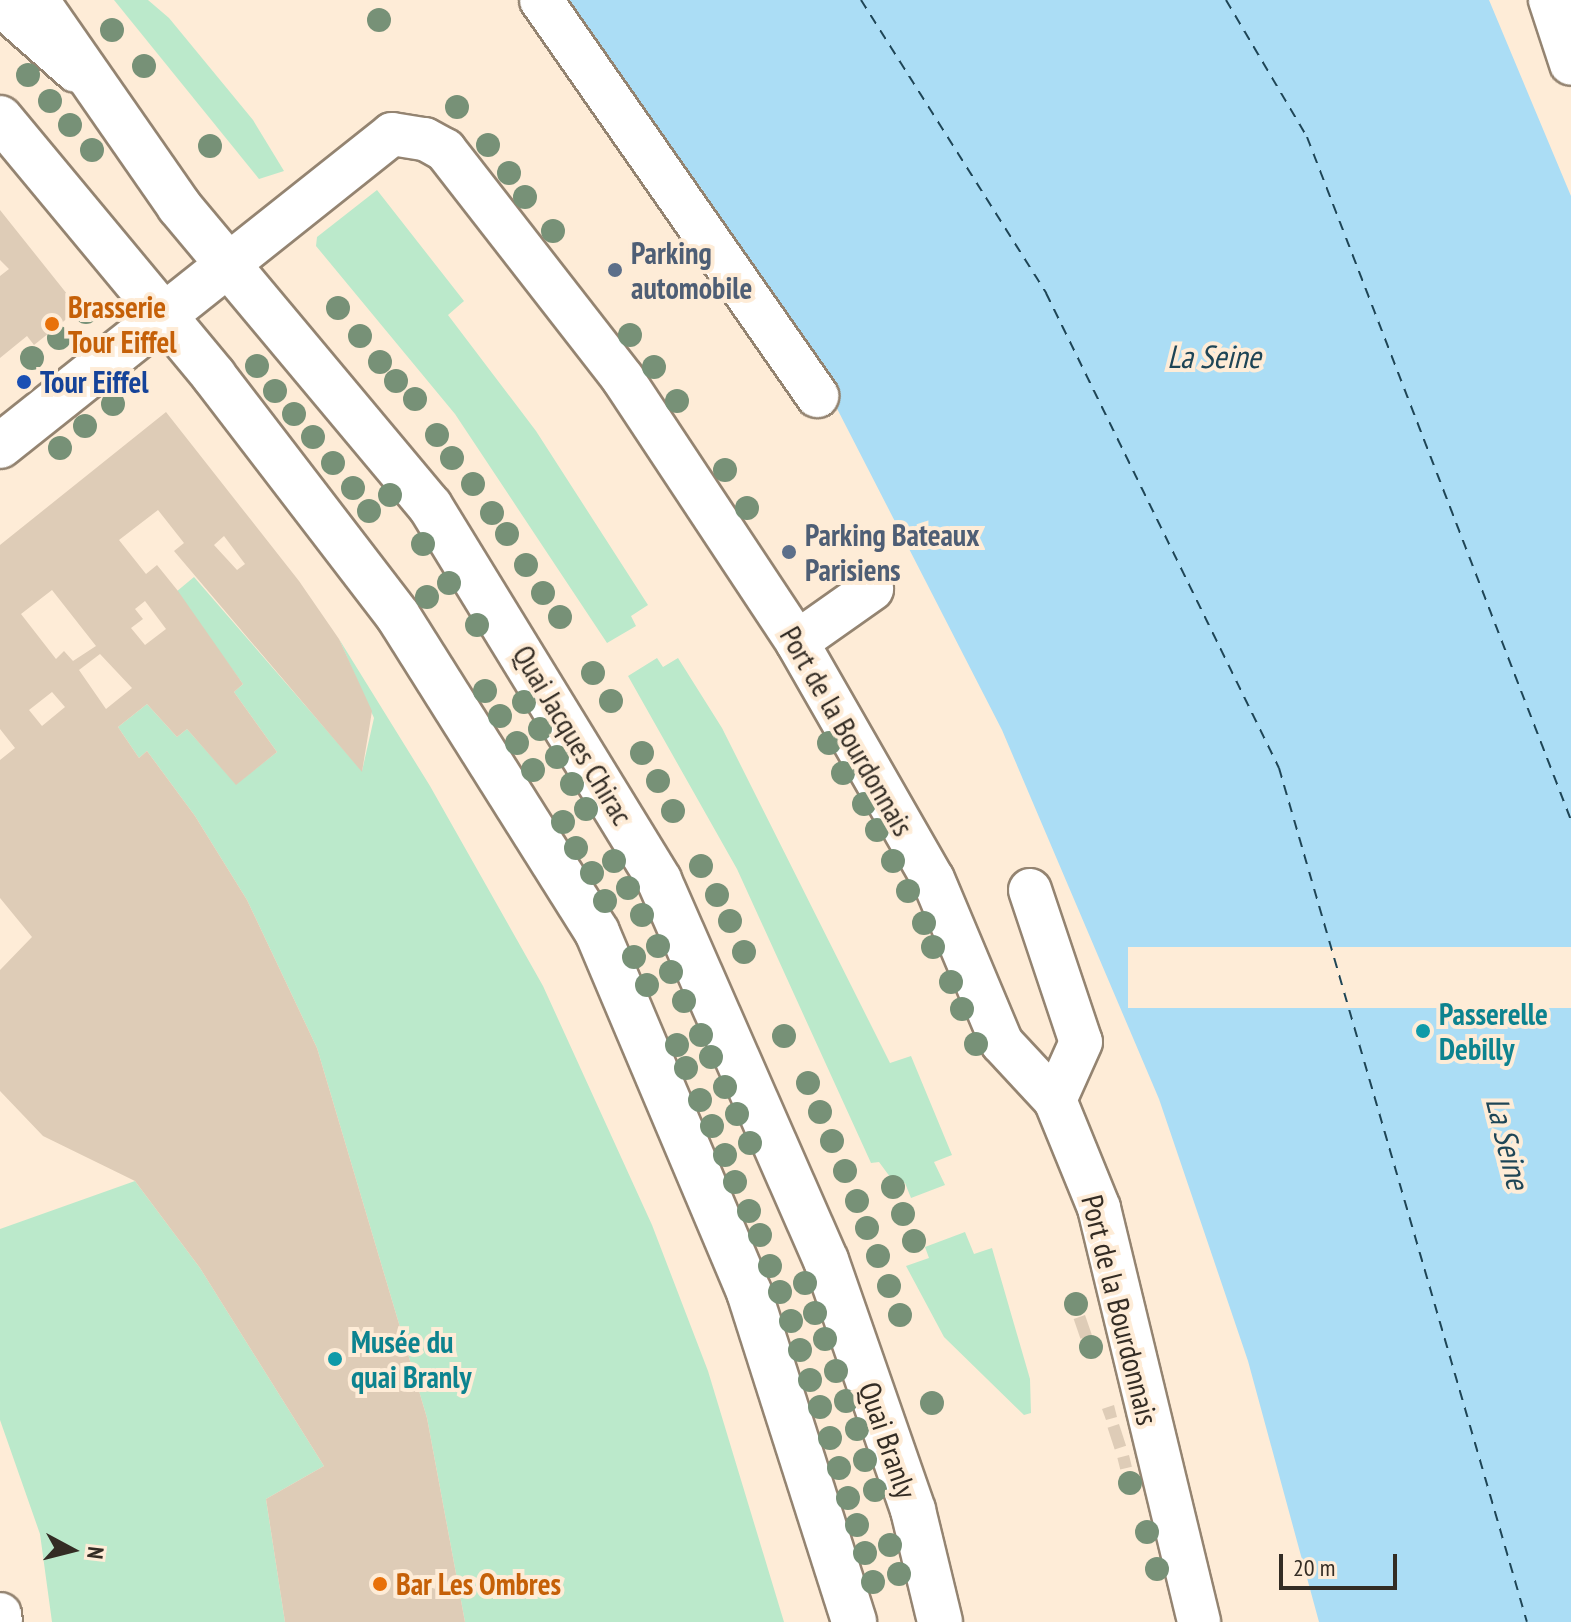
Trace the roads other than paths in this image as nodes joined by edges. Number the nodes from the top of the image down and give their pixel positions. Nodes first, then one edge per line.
1 (36, 0) edge
2 (541, 0) edge
3 (1550, 0) edge
4 (0, 4) edge
5 (1571, 64) edge
6 (89, 82) junction
7 (0, 118) edge
8 (230, 263) junction
9 (164, 315) junction
10 (817, 396) dead end
11 (0, 446) edge
12 (872, 589) dead end
13 (797, 642) junction
14 (1030, 890) dead end
15 (1055, 1100) junction
16 (826, 1260) joint
17 (0, 1614) edge
18 (1, 1622) edge
19 (854, 1622) edge
20 (940, 1622) edge
21 (1199, 1622) edge

1 - 6 main road, Quai Jacques Chirac
2 - 10 street
3 - 5 street
4 - 6 street, Quai Jacques Chirac
6 - 8 main road, Quai Jacques Chirac
7 - 9 main road
8 - 9 main road
8 - 13 street, Port de la Bourdonnais
8 - 16 main road, Quai Jacques Chirac
9 - 11 main road
9 - 19 main road
12 - 13 street
13 - 15 street, Port de la Bourdonnais
14 - 15 street
15 - 21 street, Port de la Bourdonnais
16 - 20 main road, Quai Branly
17 - 18 street

